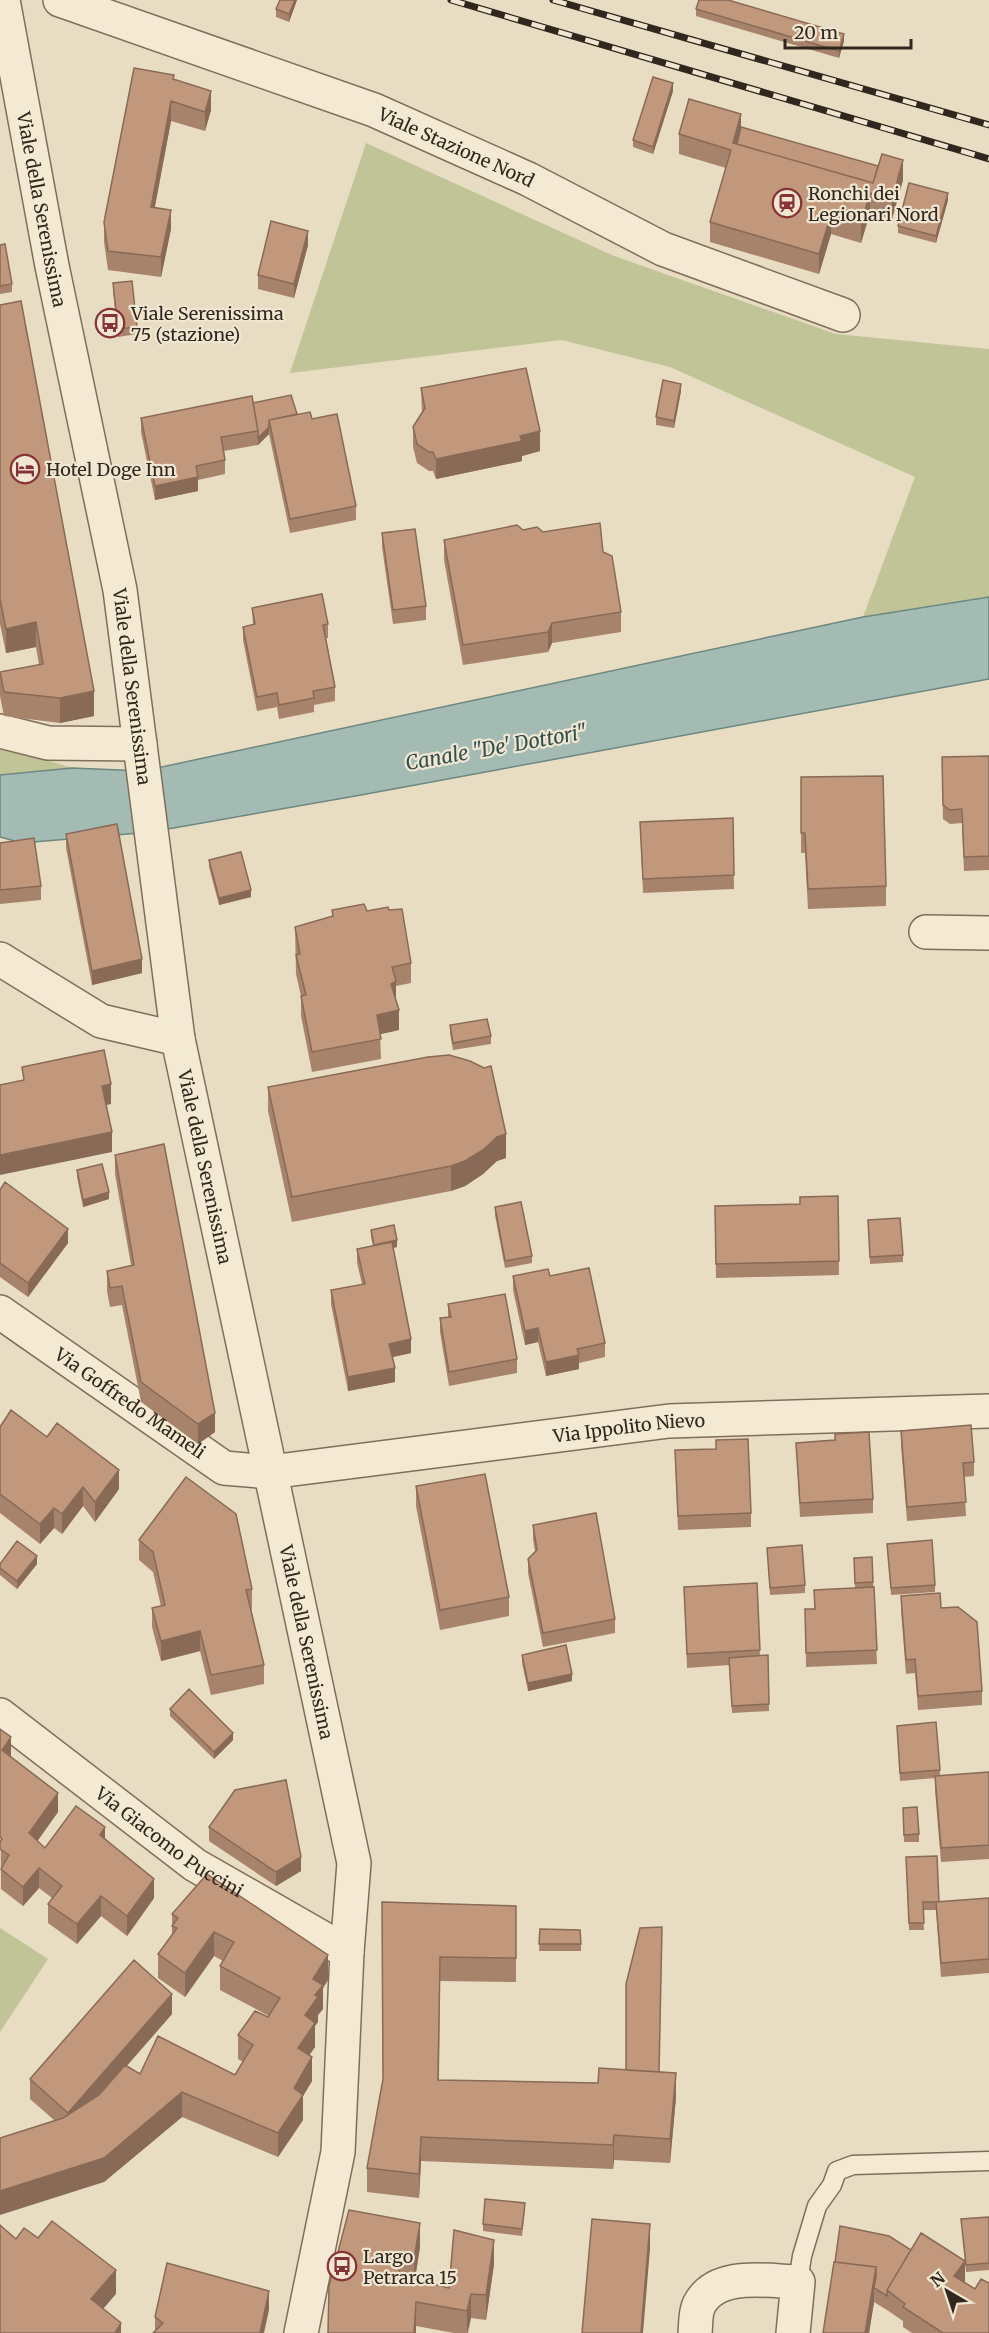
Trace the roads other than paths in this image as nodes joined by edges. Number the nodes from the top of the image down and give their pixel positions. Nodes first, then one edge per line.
1 (3, 0) edge
2 (60, 0) edge
3 (843, 315) dead end
4 (0, 731) edge
5 (142, 758) junction
6 (926, 932) dead end
7 (989, 933) edge
8 (0, 958) edge
9 (178, 1039) junction
10 (0, 1312) edge
11 (989, 1411) edge
12 (270, 1472) junction
13 (0, 1715) edge
14 (347, 1952) junction
15 (989, 2161) edge
16 (798, 2282) junction
17 (301, 2333) edge
18 (695, 2333) edge
19 (793, 2333) edge

1 - 5 street, Viale della Serenissima
2 - 3 street, Viale Stazione Nord
4 - 5 street
5 - 9 street, Viale della Serenissima
6 - 7 street
8 - 9 street
9 - 12 street, Viale della Serenissima
10 - 12 street, Via Goffredo Mameli
11 - 12 street, Via Ippolito Nievo
12 - 14 street, Viale della Serenissima
13 - 14 street, Via Giacomo Puccini
14 - 17 street, Viale della Serenissima
15 - 16 lane
16 - 18 street
16 - 19 street

